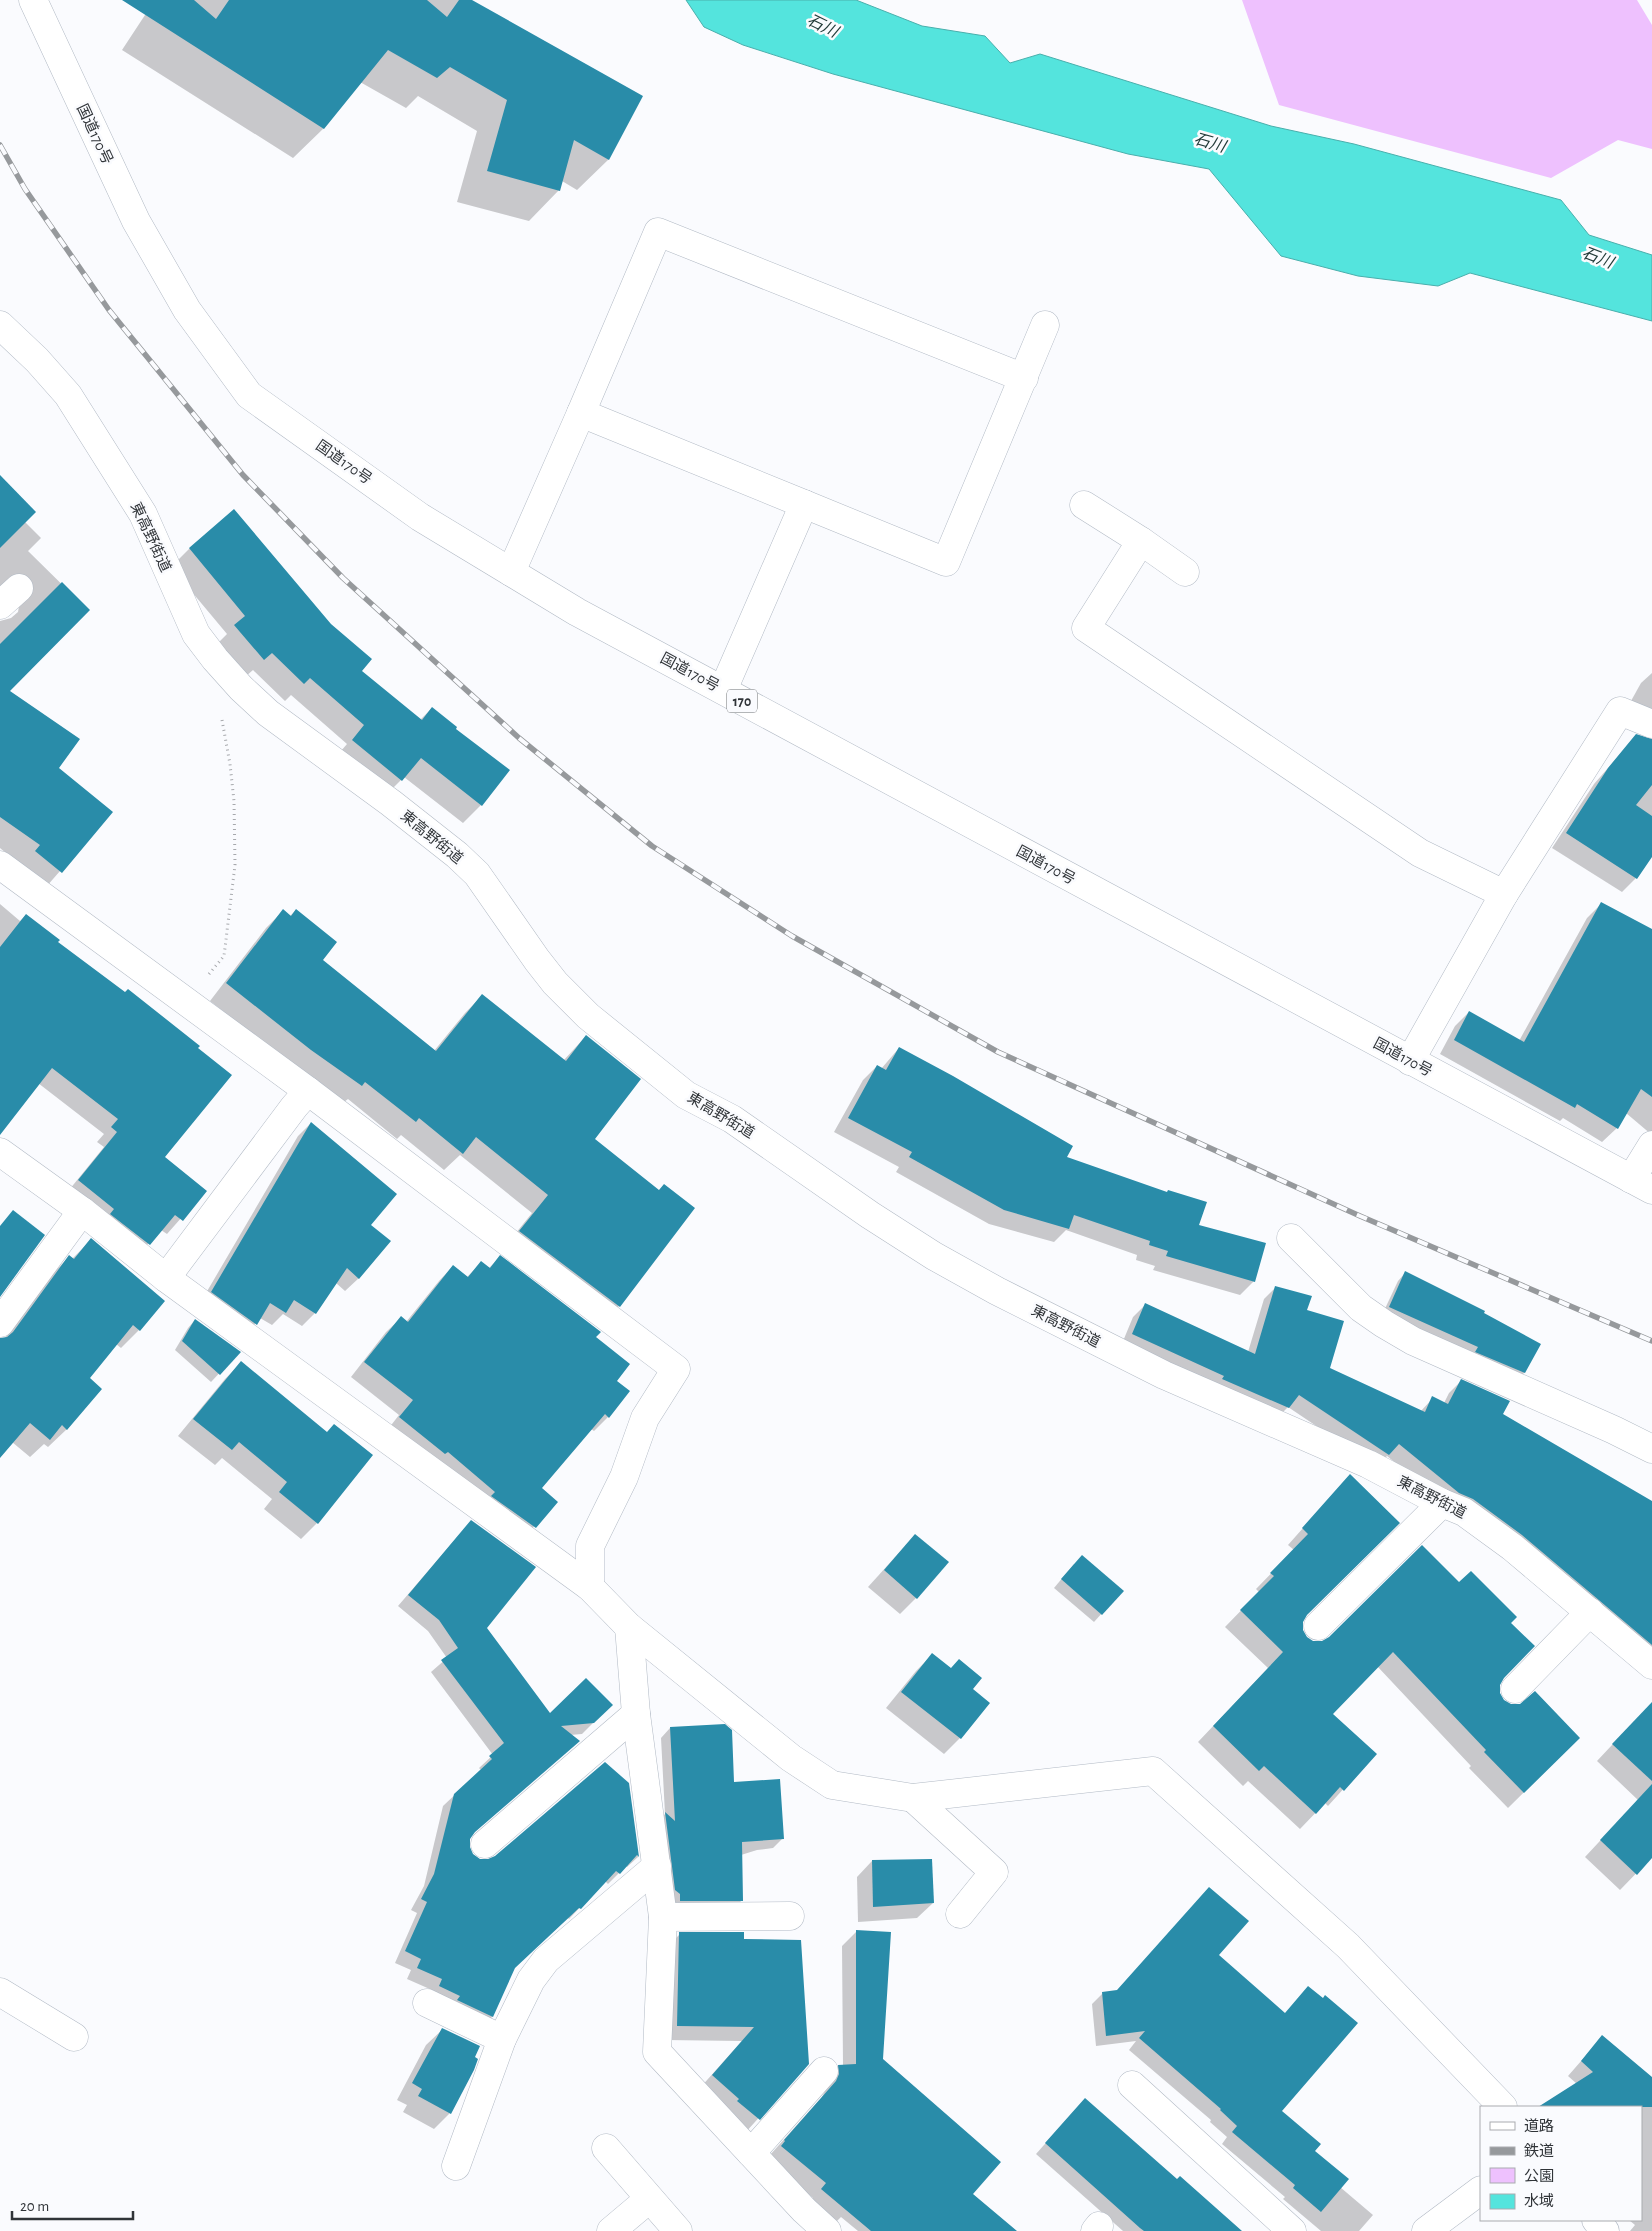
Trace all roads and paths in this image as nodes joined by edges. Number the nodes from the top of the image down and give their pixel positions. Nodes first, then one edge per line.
1 (33, 0) edge
2 (0, 325) edge
3 (1045, 325) dead end
4 (1024, 378) junction
5 (581, 413) junction
6 (804, 504) junction
7 (1084, 505) dead end
8 (1141, 541) junction
9 (511, 572) junction
10 (1186, 572) dead end
11 (723, 690) junction
12 (221, 718) dead end
13 (1652, 724) edge
14 (0, 866) edge
15 (1504, 894) junction
16 (187, 1001) junction
17 (1410, 1061) junction
18 (308, 1091) junction
19 (1652, 1145) edge
20 (0, 1152) edge
21 (1642, 1184) edge
22 (82, 1211) junction
23 (1291, 1238) dead end
24 (166, 1278) junction
25 (0, 1323) edge
26 (1652, 1449) edge
27 (1442, 1503) junction
28 (590, 1587) junction
29 (1590, 1612) junction
30 (1318, 1626) dead end
31 (629, 1627) junction
32 (1652, 1665) edge
33 (1516, 1689) dead end
34 (636, 1714) junction
35 (913, 1798) junction
36 (485, 1844) dead end
37 (657, 1866) junction
38 (960, 1914) dead end
39 (790, 1916) dead end
40 (663, 1917) junction
41 (0, 1992) edge
42 (427, 2003) dead end
43 (74, 2037) dead end
44 (502, 2039) junction
45 (824, 2071) dead end
46 (1132, 2085) dead end
47 (1502, 2106) edge
48 (606, 2148) dead end
49 (751, 2153) junction
50 (456, 2166) dead end
51 (1480, 2191) edge
52 (649, 2199) junction
53 (1597, 2221) edge
54 (611, 2231) edge
55 (678, 2231) edge
56 (827, 2231) edge
57 (1292, 2231) edge
58 (1426, 2231) edge
59 (1606, 2231) edge

1 - 9 main road, 国道170号 / 170
2 - 27 main road, 東高野街道
3 - 4 main road
4 - 5 main road
4 - 6 main road
5 - 6 main road
5 - 9 main road
6 - 11 main road
7 - 8 main road
8 - 10 main road
8 - 15 main road
9 - 11 main road, 国道170号 / 170
11 - 17 main road, 国道170号 / 170
12 - 16 path
13 - 15 main road
14 - 16 main road
15 - 17 main road
16 - 18 main road
17 - 21 main road, 国道170号 / 170
18 - 24 main road
18 - 28 main road
19 - 21 main road
20 - 22 main road
22 - 24 main road
22 - 25 main road
23 - 26 main road
24 - 28 main road
27 - 29 main road, 東高野街道
27 - 30 main road
28 - 31 main road
29 - 32 main road, 東高野街道
29 - 33 main road
31 - 34 main road
31 - 35 main road
34 - 36 main road
34 - 37 main road
35 - 38 main road
35 - 47 main road
37 - 40 main road
37 - 44 main road
39 - 40 main road
40 - 49 main road
41 - 43 main road
42 - 44 main road
44 - 50 main road
45 - 49 main road
46 - 57 main road
48 - 52 main road
49 - 56 main road
51 - 58 main road
52 - 54 main road
52 - 55 main road
53 - 59 main road

